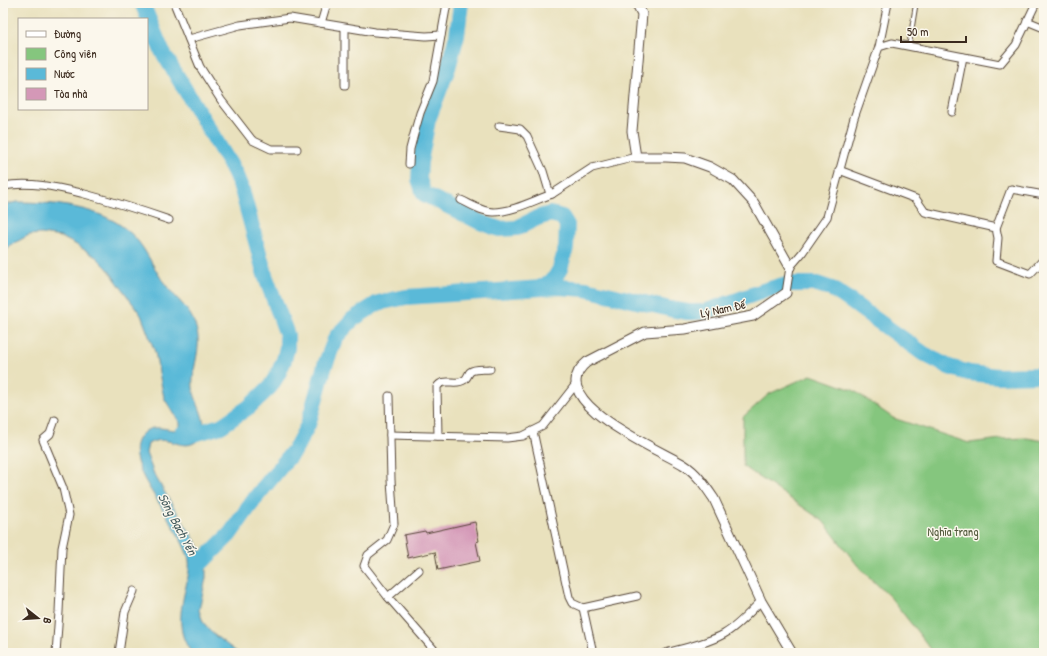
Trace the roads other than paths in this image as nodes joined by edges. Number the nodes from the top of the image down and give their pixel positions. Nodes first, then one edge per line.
1 (174, 3) edge
2 (327, 3) edge
3 (447, 3) edge
4 (636, 3) edge
5 (888, 3) edge
6 (916, 3) edge
7 (1036, 3) edge
8 (1027, 22) junction
9 (321, 24) junction
10 (345, 28) junction
11 (1044, 28) edge
12 (441, 35) junction
13 (189, 39) junction
14 (909, 46) junction
15 (879, 47) junction
16 (963, 57) junction
17 (345, 85) dead end
18 (952, 112) dead end
19 (500, 126) dead end
20 (297, 149) dead end
21 (636, 157) junction
22 (409, 164) dead end
23 (840, 170) junction
24 (3, 186) edge
25 (552, 194) junction
26 (1044, 195) edge
27 (461, 200) dead end
28 (169, 220) dead end
29 (996, 228) junction
30 (1044, 258) edge
31 (790, 267) junction
32 (786, 293) joint
33 (490, 369) dead end
34 (576, 384) junction
35 (389, 396) dead end
36 (55, 420) dead end
37 (533, 431) junction
38 (390, 435) junction
39 (438, 436) junction
40 (419, 570) dead end
41 (134, 591) dead end
42 (637, 596) dead end
43 (388, 597) junction
44 (761, 601) junction
45 (584, 608) junction
46 (56, 653) edge
47 (119, 653) edge
48 (437, 653) edge
49 (593, 653) edge
50 (665, 653) edge
51 (792, 653) edge

1 - 13 street
2 - 9 street
3 - 12 street
4 - 21 street
5 - 15 street
6 - 14 lane
7 - 8 street
8 - 11 street
8 - 16 street
9 - 10 street
9 - 13 street
10 - 12 street
10 - 17 street
12 - 22 street
13 - 20 street
14 - 15 street
14 - 16 street
15 - 23 street
16 - 18 street
19 - 25 street
21 - 25 street
21 - 31 street
23 - 29 street
23 - 31 street
24 - 28 street
25 - 27 street
26 - 29 street
29 - 30 street
31 - 32 street, Lý Nam Đế
32 - 34 street, Lý Nam Đế
33 - 39 street
34 - 37 street
34 - 44 street
35 - 38 street
36 - 46 street
37 - 39 street
37 - 45 street
38 - 39 street
38 - 43 street
40 - 43 street
41 - 47 street
42 - 45 street
43 - 48 street
44 - 50 street
44 - 51 street
45 - 49 street

